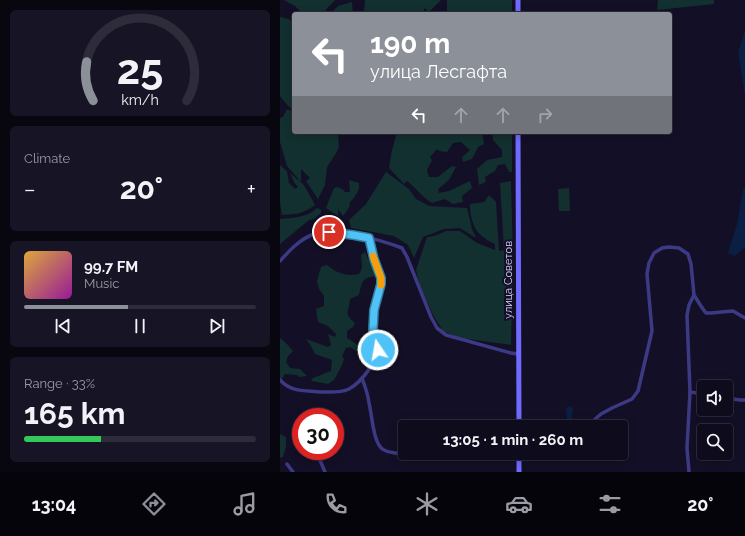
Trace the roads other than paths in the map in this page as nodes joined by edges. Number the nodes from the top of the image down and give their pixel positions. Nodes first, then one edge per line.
1 (518, 0) edge
2 (518, 12) edge
3 (518, 134) edge
4 (369, 238) junction
5 (280, 261) edge
6 (694, 295) junction
7 (745, 318) edge
8 (518, 354) junction
9 (362, 378) junction
10 (280, 380) edge
11 (690, 392) junction
12 (697, 393) edge
13 (733, 399) edge
14 (745, 400) edge
15 (519, 420) edge
16 (594, 420) edge
17 (398, 452) edge
18 (320, 460) edge
19 (519, 460) edge
20 (286, 464) dead end
21 (293, 472) edge
22 (325, 472) edge
23 (519, 472) edge
24 (689, 472) edge

1 - 2 main road
3 - 8 main road, улица Советов
4 - 5 street
4 - 8 street
4 - 9 street
6 - 7 street
6 - 11 street
6 - 16 street
8 - 15 main road, улица Советов
9 - 10 street
9 - 17 street
11 - 12 street
11 - 24 street
13 - 14 street
18 - 22 street
19 - 23 main road
20 - 21 street

